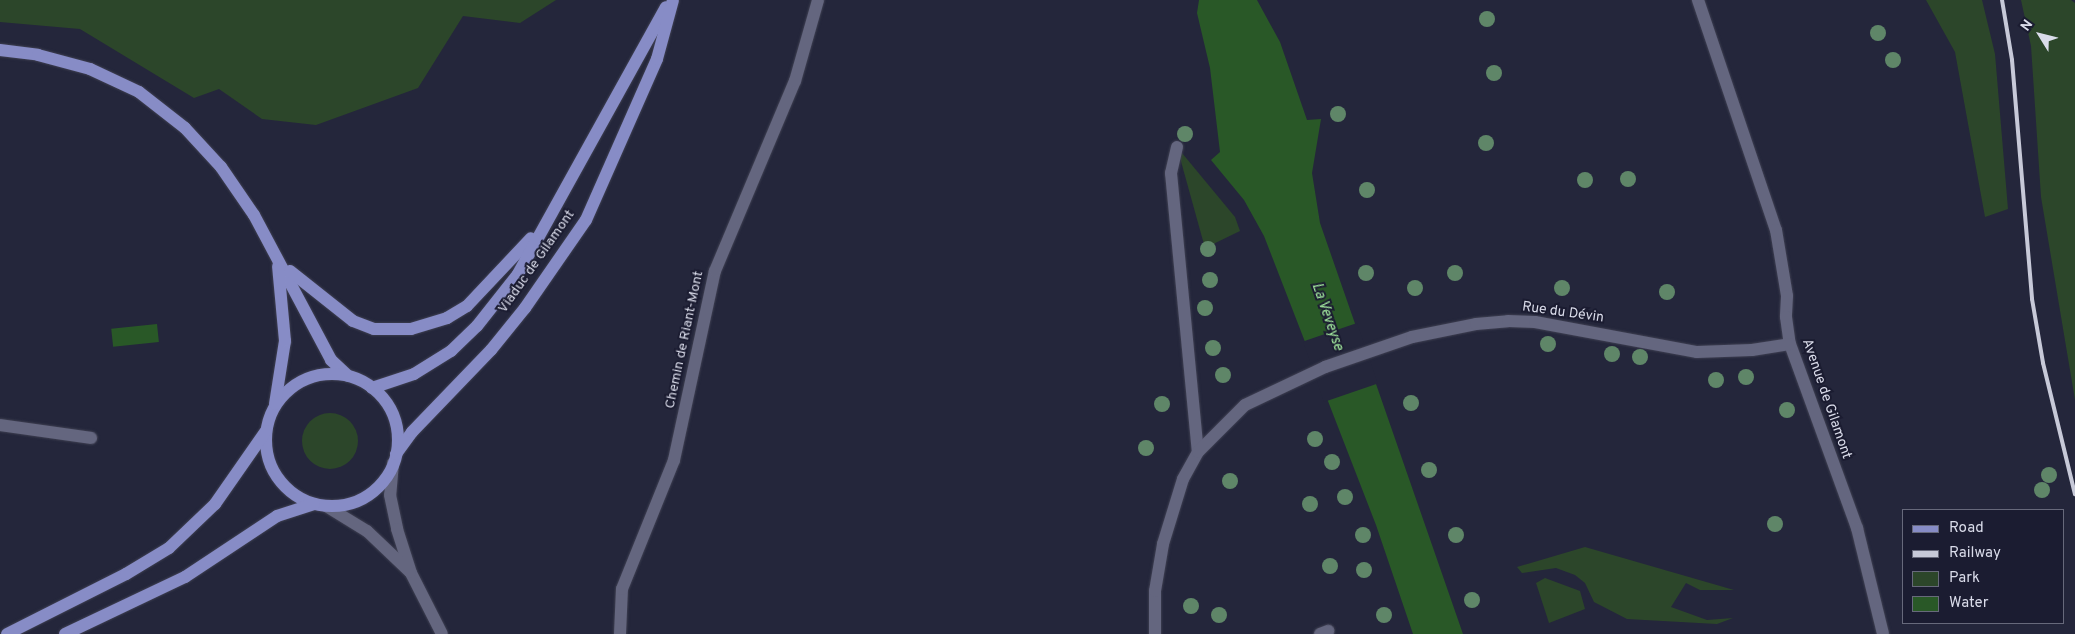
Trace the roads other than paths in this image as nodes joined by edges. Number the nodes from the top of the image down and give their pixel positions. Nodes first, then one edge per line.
1 (671, 0) edge
2 (818, 0) edge
3 (1698, 0) edge
4 (0, 50) edge
5 (1177, 148) dead end
6 (545, 221) junction
7 (274, 251) junction
8 (283, 265) junction
9 (1790, 344) junction
10 (348, 376) junction
11 (372, 388) junction
12 (274, 409) junction
13 (0, 424) edge
14 (267, 428) junction
15 (91, 438) dead end
16 (1198, 452) junction
17 (394, 459) junction
18 (320, 505) junction
19 (411, 573) junction
20 (7, 634) edge
21 (66, 634) edge
22 (442, 634) edge
23 (620, 634) edge
24 (1154, 634) edge
25 (1883, 634) edge

1 - 6 main road, Viaduc de Gilamont
1 - 17 main road, Viaduc de Gilamont
2 - 23 street, Chemin de Riant-Mont
3 - 9 street, Avenue de Gilamont
4 - 7 main road
5 - 16 street
6 - 8 main road
6 - 11 main road, Viaduc de Gilamont
7 - 8 main road
7 - 12 main road
8 - 10 main road
9 - 16 street, Rue du Dévin
9 - 25 street, Avenue de Gilamont
10 - 11 main road
10 - 12 main road
11 - 17 main road
12 - 14 main road
13 - 15 street
14 - 18 main road
14 - 20 main road
16 - 24 street, Rue du Dévin
17 - 18 main road
17 - 19 street
18 - 19 street
18 - 21 main road
19 - 22 street

